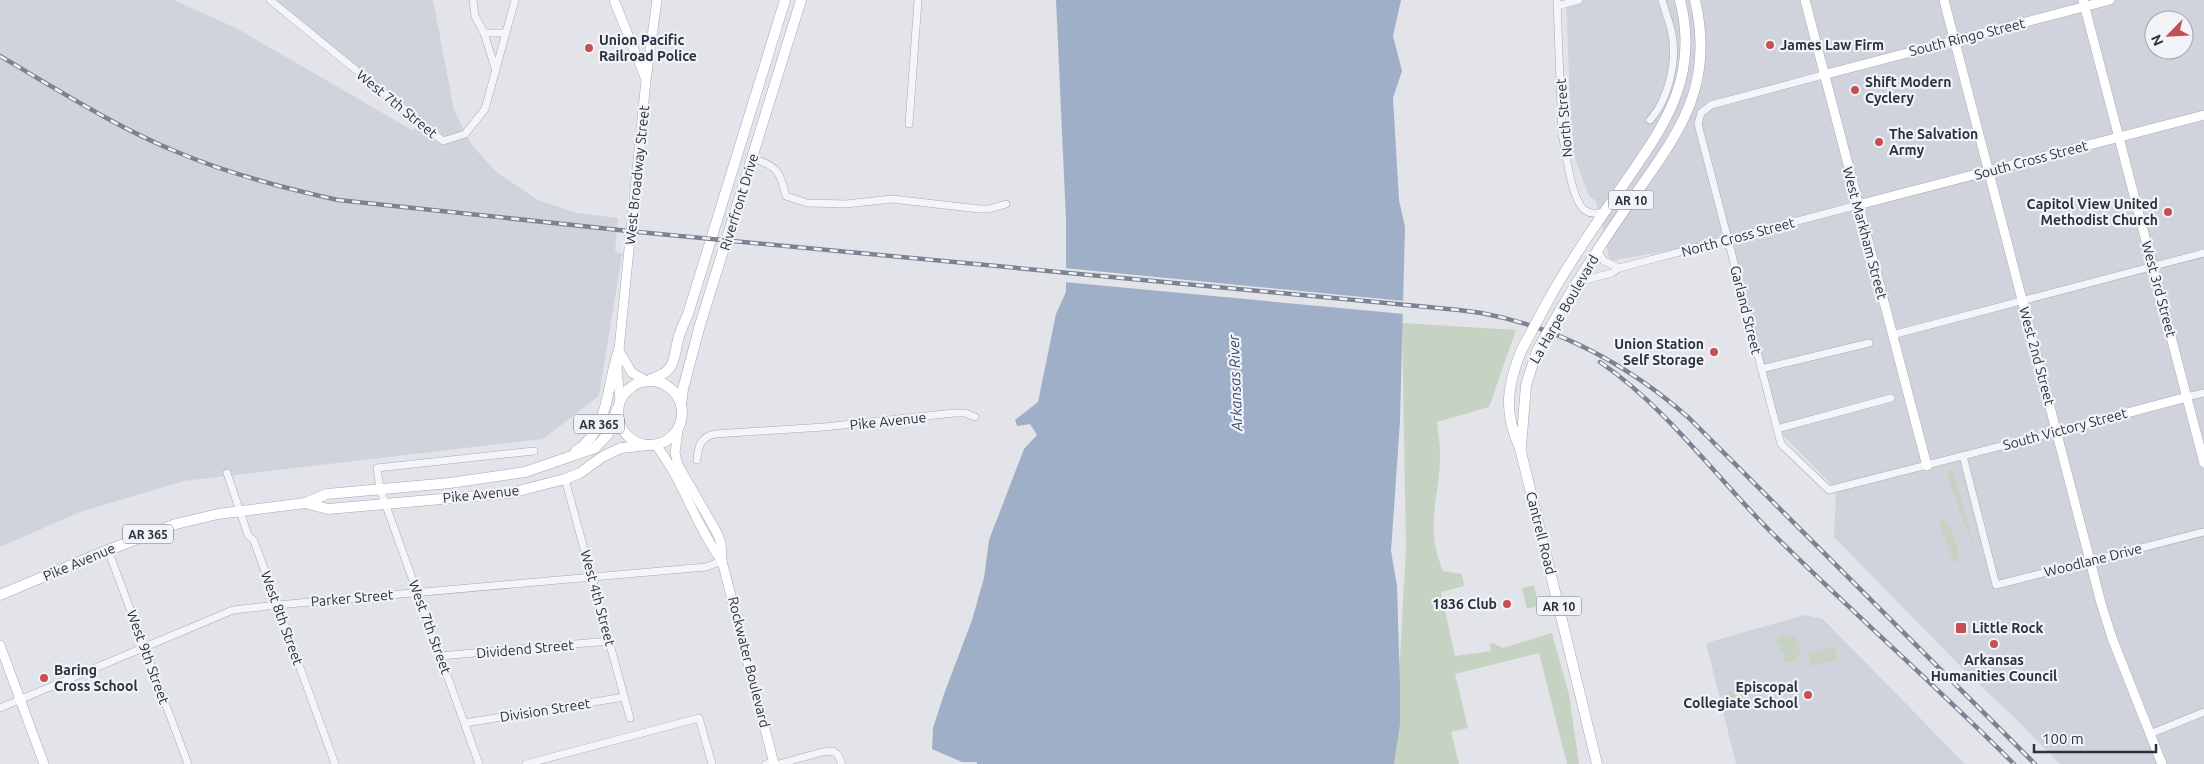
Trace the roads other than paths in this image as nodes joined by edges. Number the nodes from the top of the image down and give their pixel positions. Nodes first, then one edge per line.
1 (270, 0) edge
2 (473, 0) edge
3 (515, 0) edge
4 (614, 0) edge
5 (657, 0) edge
6 (785, 0) edge
7 (801, 0) edge
8 (918, 0) edge
9 (1579, 0) edge
10 (1662, 0) edge
11 (1680, 0) edge
12 (1695, 0) edge
13 (1805, 0) edge
14 (1944, 0) edge
15 (2110, 0) edge
16 (1557, 3) edge
17 (2084, 3) edge
18 (484, 33) junction
19 (505, 33) junction
20 (1954, 41) junction
21 (496, 71) junction
22 (1823, 74) junction
23 (646, 80) junction
24 (2204, 115) edge
25 (1650, 120) dead end
26 (909, 124) dead end
27 (2119, 137) junction
28 (752, 158) junction
29 (1988, 171) junction
30 (1006, 204) dead end
31 (1858, 205) junction
32 (1600, 215) junction
33 (1728, 239) junction
34 (1597, 250) junction
35 (2204, 253) edge
36 (2153, 266) junction
37 (1619, 268) junction
38 (1577, 282) junction
39 (2022, 301) junction
40 (1892, 335) junction
41 (1869, 342) dead end
42 (619, 350) junction
43 (1761, 369) junction
44 (648, 380) junction
45 (2204, 393) edge
46 (2187, 397) junction
47 (1892, 398) dead end
48 (619, 405) junction
49 (682, 405) junction
50 (975, 417) dead end
51 (678, 430) junction
52 (1777, 430) junction
53 (2056, 432) junction
54 (652, 445) junction
55 (1520, 448) junction
56 (534, 451) dead end
57 (1963, 456) junction
58 (564, 458) junction
59 (696, 460) dead end
60 (2204, 463) edge
61 (1927, 466) junction
62 (227, 473) dead end
63 (566, 479) junction
64 (380, 489) junction
65 (1829, 490) joint
66 (306, 503) junction
67 (386, 504) junction
68 (241, 510) junction
69 (2204, 532) edge
70 (108, 550) junction
71 (2090, 560) junction
72 (722, 561) junction
73 (592, 577) junction
74 (417, 592) junction
75 (0, 595) edge
76 (277, 604) junction
77 (610, 641) junction
78 (0, 645) edge
79 (144, 647) junction
80 (440, 656) junction
81 (624, 697) junction
82 (20, 699) junction
83 (0, 708) edge
84 (2204, 712) edge
85 (630, 718) dead end
86 (465, 723) junction
87 (2150, 734) junction
88 (774, 763) edge
89 (44, 764) edge
90 (188, 764) edge
91 (335, 764) edge
92 (479, 764) edge
93 (526, 764) edge
94 (712, 764) edge
95 (842, 764) edge
96 (1596, 764) edge
97 (2162, 764) edge

1 - 21 street, West 7th Street
2 - 18 street
3 - 19 street, West 7th Street
4 - 23 street
5 - 23 street, West Broadway Street / AR 365
6 - 44 main road
7 - 28 main road, Riverfront Drive
8 - 26 street
9 - 16 street
10 - 25 street
11 - 32 main road, La Harpe Boulevard / AR 10
12 - 34 main road, La Harpe Boulevard / AR 10
13 - 22 street, West Markham Street
14 - 20 street, West 2nd Street
15 - 17 street, South Ringo Street
16 - 32 street, North Street
17 - 20 street, South Ringo Street
17 - 27 street, West 3rd Street
18 - 19 street
18 - 21 street
19 - 21 street, West 7th Street
20 - 22 street, South Ringo Street
20 - 29 street, West 2nd Street
22 - 31 street, West Markham Street
22 - 33 street, Garland Street
23 - 42 street, West Broadway Street / AR 365
24 - 27 street, South Cross Street
27 - 29 street, South Cross Street
27 - 36 street, West 3rd Street
28 - 30 street
28 - 49 main road, Riverfront Drive
29 - 31 street, South Cross Street
29 - 39 street, West 2nd Street
31 - 33 street, North Cross Street
31 - 40 street, West Markham Street
32 - 55 main road, La Harpe Boulevard / AR 10, bridge
33 - 37 street, North Cross Street
33 - 43 street, Garland Street
34 - 37 street
34 - 38 main road, La Harpe Boulevard / AR 10
35 - 36 street
36 - 39 street
36 - 46 street, West 3rd Street
37 - 38 street, North Cross Street
38 - 55 main road, La Harpe Boulevard / AR 10, bridge
39 - 40 street
39 - 53 street, West 2nd Street
40 - 61 street, West Markham Street
41 - 43 street
42 - 44 street
42 - 48 street, West Broadway Street
42 - 58 main road, AR 365
43 - 52 street, Garland Street
44 - 48 main road
44 - 49 main road
45 - 46 street, South Victory Street
46 - 53 street, South Victory Street
46 - 60 street, West 3rd Street
47 - 52 street
48 - 54 main road
48 - 58 main road, Pike Avenue
49 - 51 main road
50 - 59 street, Pike Avenue
51 - 54 main road, AR 365
51 - 72 street, Rockwater Boulevard
52 - 65 street, Garland Street
53 - 57 street, South Victory Street
53 - 71 street, West 2nd Street
54 - 63 main road, Pike Avenue / AR 365
54 - 72 street, Rockwater Boulevard
55 - 96 main road, Cantrell Road / AR 10
56 - 64 street
57 - 61 street, South Victory Street
57 - 71 street, Woodlane Drive
58 - 64 main road, Pike Avenue / AR 365
61 - 65 street, South Victory Street
62 - 68 street, West 8th Street
63 - 67 main road, Pike Avenue / AR 365
63 - 73 street, West 4th Street
64 - 66 main road, Pike Avenue / AR 365
64 - 67 street, West 7th Street
66 - 67 main road, Pike Avenue / AR 365
66 - 68 main road, Pike Avenue / AR 365
67 - 74 street, West 7th Street
68 - 70 main road, Pike Avenue / AR 365
68 - 76 street, West 8th Street
69 - 71 street, Woodlane Drive
70 - 75 main road, Pike Avenue / AR 365
70 - 79 street, West 9th Street
71 - 87 street, West 2nd Street
72 - 73 street, Parker Street
72 - 88 street, Rockwater Boulevard
73 - 74 street, Parker Street
73 - 77 street, West 4th Street
74 - 76 street, Parker Street
74 - 80 street, West 7th Street
76 - 79 street, Parker Street
76 - 91 street, West 8th Street
77 - 80 street, Dividend Street
77 - 81 street, West 4th Street
78 - 82 street
79 - 82 street, Parker Street
79 - 90 street, West 9th Street
80 - 86 street, West 7th Street
81 - 85 street, West 4th Street
81 - 86 street, Division Street
82 - 83 street, Parker Street
82 - 89 street
84 - 87 street
86 - 92 street, West 7th Street
87 - 97 street, West 2nd Street
88 - 95 street
93 - 94 street

